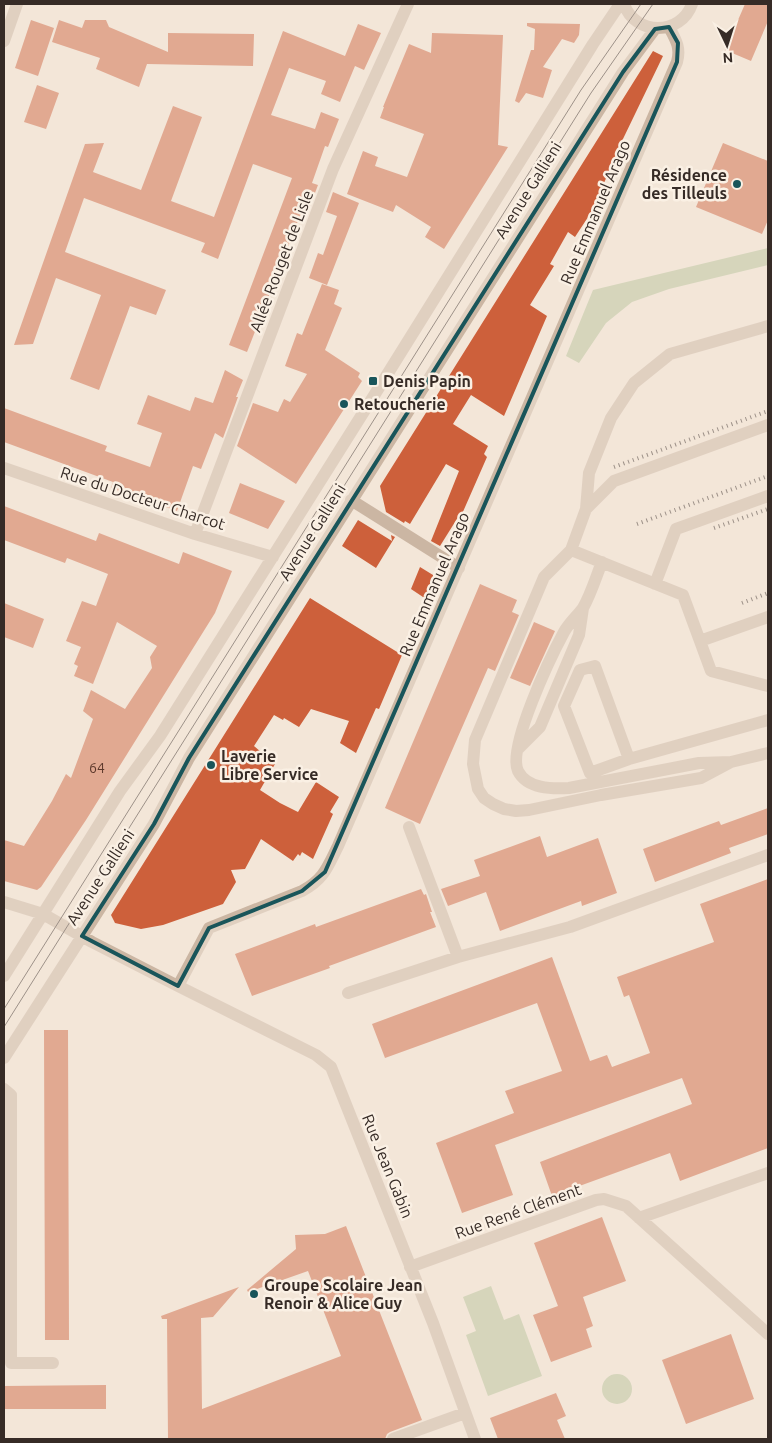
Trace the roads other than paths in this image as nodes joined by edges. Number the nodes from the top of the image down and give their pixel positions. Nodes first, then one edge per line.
1 (16, 4) edge
2 (408, 4) edge
3 (622, 4) edge
4 (692, 4) edge
5 (669, 27) junction
6 (655, 29) junction
7 (4, 40) edge
8 (768, 326) edge
9 (768, 425) edge
10 (4, 468) edge
11 (768, 496) edge
12 (351, 500) junction
13 (586, 508) junction
14 (195, 534) junction
15 (571, 550) junction
16 (273, 557) junction
17 (602, 562) junction
18 (459, 568) junction
19 (655, 584) junction
20 (768, 616) edge
21 (700, 641) junction
22 (766, 684) edge
23 (768, 720) edge
24 (768, 754) edge
25 (629, 759) junction
26 (731, 762) junction
27 (409, 827) dead end
28 (768, 855) edge
29 (4, 902) edge
30 (43, 914) junction
31 (82, 936) junction
32 (458, 957) junction
33 (4, 976) edge
34 (178, 986) junction
35 (348, 993) dead end
36 (4, 1058) edge
37 (4, 1090) edge
38 (768, 1173) edge
39 (639, 1218) junction
40 (410, 1267) junction
41 (768, 1334) edge
42 (53, 1363) dead end
43 (465, 1413) junction
44 (393, 1439) edge
45 (475, 1439) edge

1 - 7 street
2 - 14 street, Allée Rouget de Lisle
3 - 6 street
3 - 16 street, Avenue Gallieni
4 - 5 street
5 - 6 street
5 - 18 street, Rue Emmanuel Arago
6 - 12 street, Avenue Gallieni
8 - 13 street
9 - 13 street
10 - 14 street, Rue du Docteur Charcot
11 - 19 street
12 - 18 street
12 - 31 street, Avenue Gallieni
13 - 15 street
14 - 16 street, Rue du Docteur Charcot
15 - 17 street
15 - 26 street
16 - 30 street, Avenue Gallieni
17 - 19 street
17 - 26 street
18 - 34 street, Rue Emmanuel Arago
19 - 21 street
20 - 21 street
21 - 22 street
23 - 25 street
24 - 26 street
25 - 25 street
27 - 32 street
28 - 32 street
29 - 30 street
30 - 31 street
30 - 33 street, Avenue Gallieni
31 - 34 street
31 - 36 street, Avenue Gallieni
32 - 35 street
34 - 40 street, Rue Jean Gabin
37 - 42 street
38 - 39 street
39 - 40 street, Rue René Clément
39 - 41 street, Rue René Clément
40 - 43 street, Rue Jean Gabin
43 - 44 street
43 - 45 street, Rue Jean Gabin

